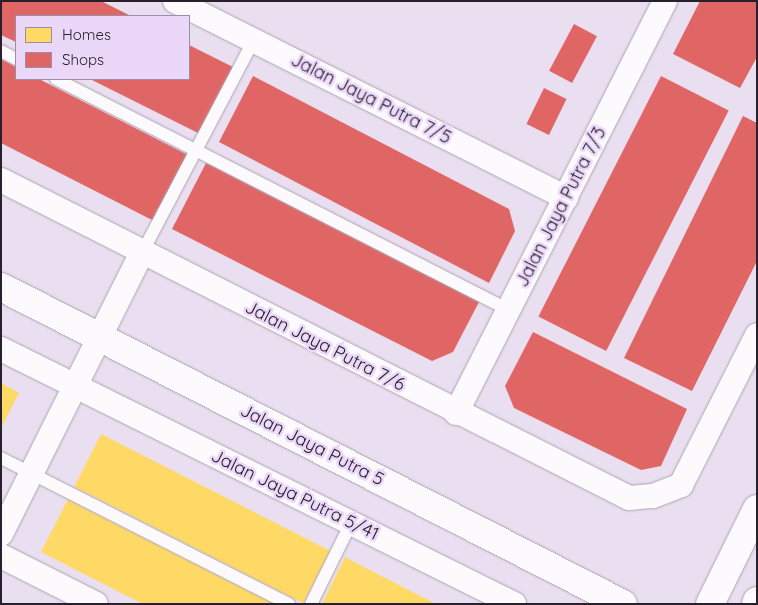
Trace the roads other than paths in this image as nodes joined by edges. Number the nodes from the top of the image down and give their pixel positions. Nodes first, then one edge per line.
1 (175, 1) edge
2 (666, 1) edge
3 (254, 40) junction
4 (1, 51) edge
5 (15, 58) edge
6 (58, 80) edge
7 (196, 150) junction
8 (1, 180) edge
9 (566, 198) junction
10 (142, 253) junction
11 (1, 287) edge
12 (509, 310) junction
13 (757, 336) edge
14 (101, 338) junction
15 (1, 348) edge
16 (76, 387) junction
17 (456, 413) junction
18 (1, 458) edge
19 (32, 473) junction
20 (757, 510) edge
21 (351, 523) junction
22 (1, 534) edge
23 (1, 556) edge
24 (584, 584) junction
25 (96, 604) edge
26 (289, 604) edge
27 (311, 604) edge
28 (514, 604) edge
29 (609, 604) edge
30 (623, 604) edge
31 (710, 604) edge

1 - 3 street, Jalan Jaya Putra 7/5
2 - 9 street, Jalan Jaya Putra 7/3
3 - 7 lane
3 - 9 street, Jalan Jaya Putra 7/5
4 - 5 lane
6 - 7 lane
7 - 10 lane
7 - 12 lane
8 - 10 street, Jalan Jaya Putra 7/6
9 - 12 street, Jalan Jaya Putra 7/3
10 - 14 street
10 - 17 street, Jalan Jaya Putra 7/6
11 - 14 street, Jalan Jaya Putra 5
12 - 17 street, Jalan Jaya Putra 7/3
13 - 17 street, Jalan Jaya Putra 7/6
14 - 16 street
14 - 24 street, Jalan Jaya Putra 5
15 - 16 street, Jalan Jaya Putra 5/41
16 - 19 street
16 - 21 street, Jalan Jaya Putra 5/41
18 - 19 lane
19 - 22 street
19 - 26 lane
20 - 31 street
21 - 27 lane
21 - 28 street, Jalan Jaya Putra 5/41
23 - 25 street
24 - 29 street
24 - 30 street, Jalan Jaya Putra 5

